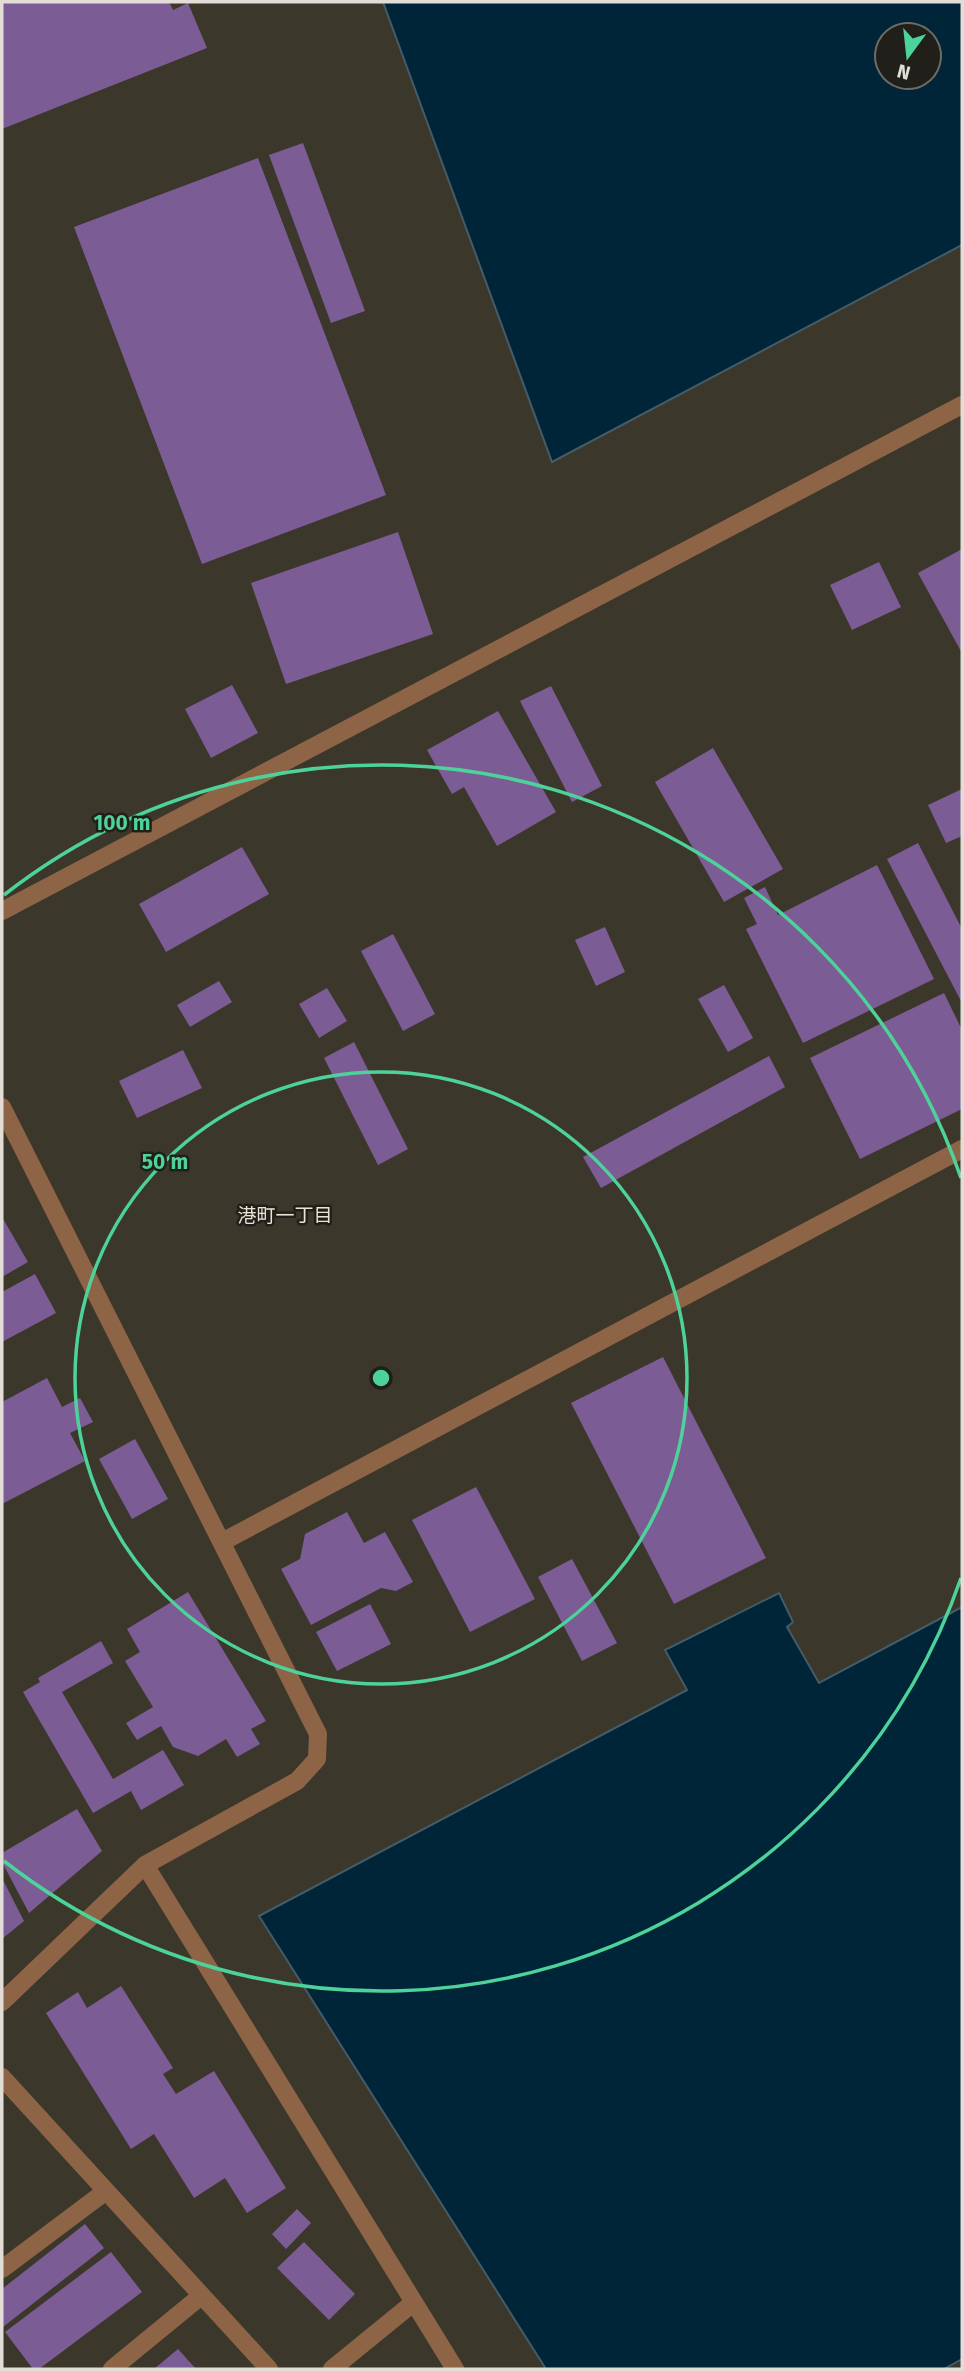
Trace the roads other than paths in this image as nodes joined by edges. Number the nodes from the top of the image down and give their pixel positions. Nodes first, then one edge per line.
1 (962, 405) edge
2 (2, 911) edge
3 (2, 1107) edge
4 (962, 1149) edge
5 (222, 1542) junction
6 (145, 1866) junction
7 (2, 2003) edge
8 (2, 2077) edge
9 (106, 2191) junction
10 (2, 2269) edge
11 (201, 2296) junction
12 (413, 2303) junction
13 (112, 2369) edge
14 (269, 2369) edge
15 (332, 2369) edge
16 (455, 2369) edge

1 - 2 street
3 - 5 street
4 - 5 street
5 - 6 street
6 - 7 street
6 - 12 street
8 - 9 street
9 - 10 street
9 - 11 street
11 - 13 street
11 - 14 street
12 - 15 street
12 - 16 street

